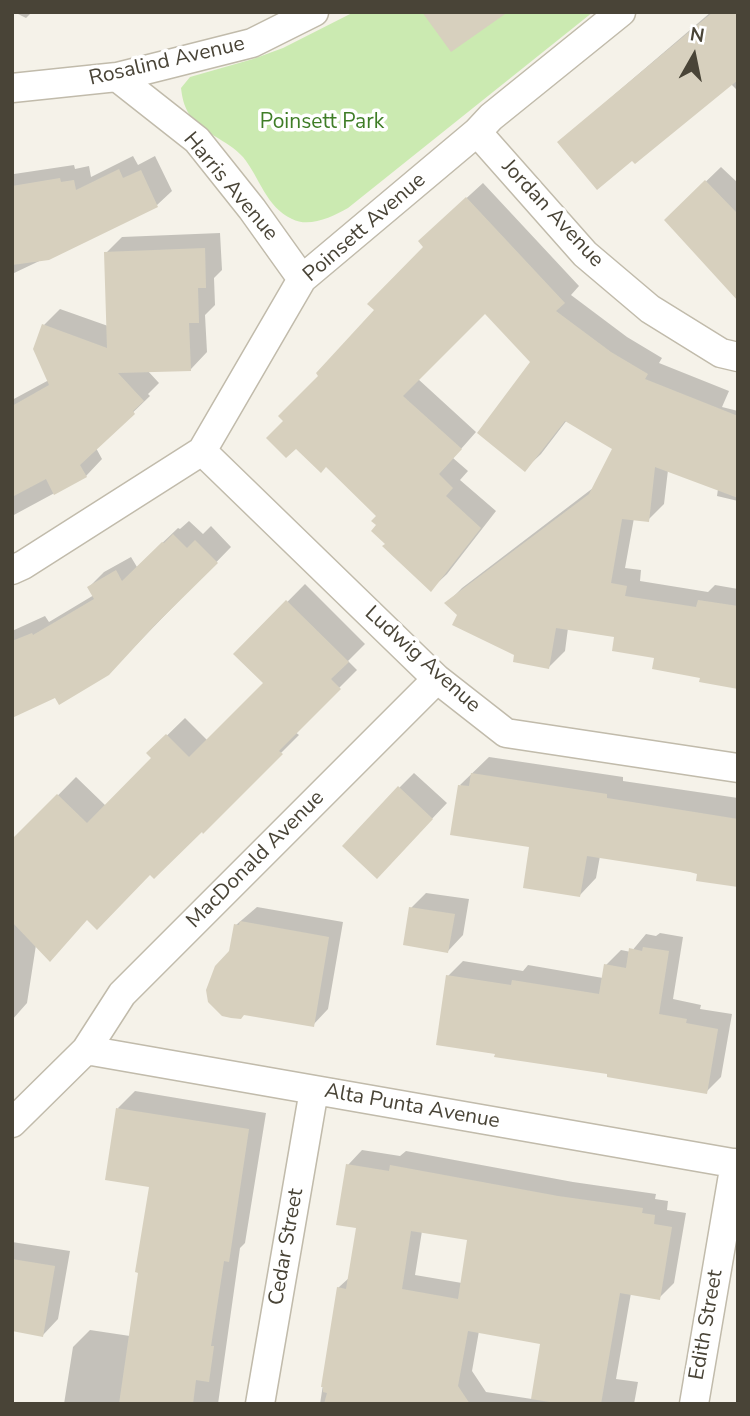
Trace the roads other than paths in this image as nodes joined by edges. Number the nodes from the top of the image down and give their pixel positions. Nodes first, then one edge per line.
1 (314, 12) edge
2 (621, 12) edge
3 (117, 77) junction
4 (12, 88) edge
5 (477, 132) junction
6 (302, 279) junction
7 (738, 357) edge
8 (202, 451) junction
9 (12, 570) edge
10 (437, 679) junction
11 (738, 768) edge
12 (86, 1050) junction
13 (314, 1090) junction
14 (12, 1123) edge
15 (736, 1163) edge
16 (260, 1404) edge
17 (694, 1404) edge

1 - 3 street, Rosalind Avenue
2 - 5 street, Poinsett Avenue
3 - 4 street, Rosalind Avenue
3 - 6 street, Harris Avenue
5 - 6 street, Poinsett Avenue
5 - 7 street, Jordan Avenue
6 - 8 street, Poinsett Avenue
8 - 9 street, Poinsett Avenue
8 - 10 street, Ludwig Avenue
10 - 11 street, Ludwig Avenue
10 - 12 street, MacDonald Avenue
12 - 13 street, Alta Punta Avenue
12 - 14 street
13 - 15 street, Alta Punta Avenue
13 - 16 street, Cedar Street
15 - 17 street, Edith Street

